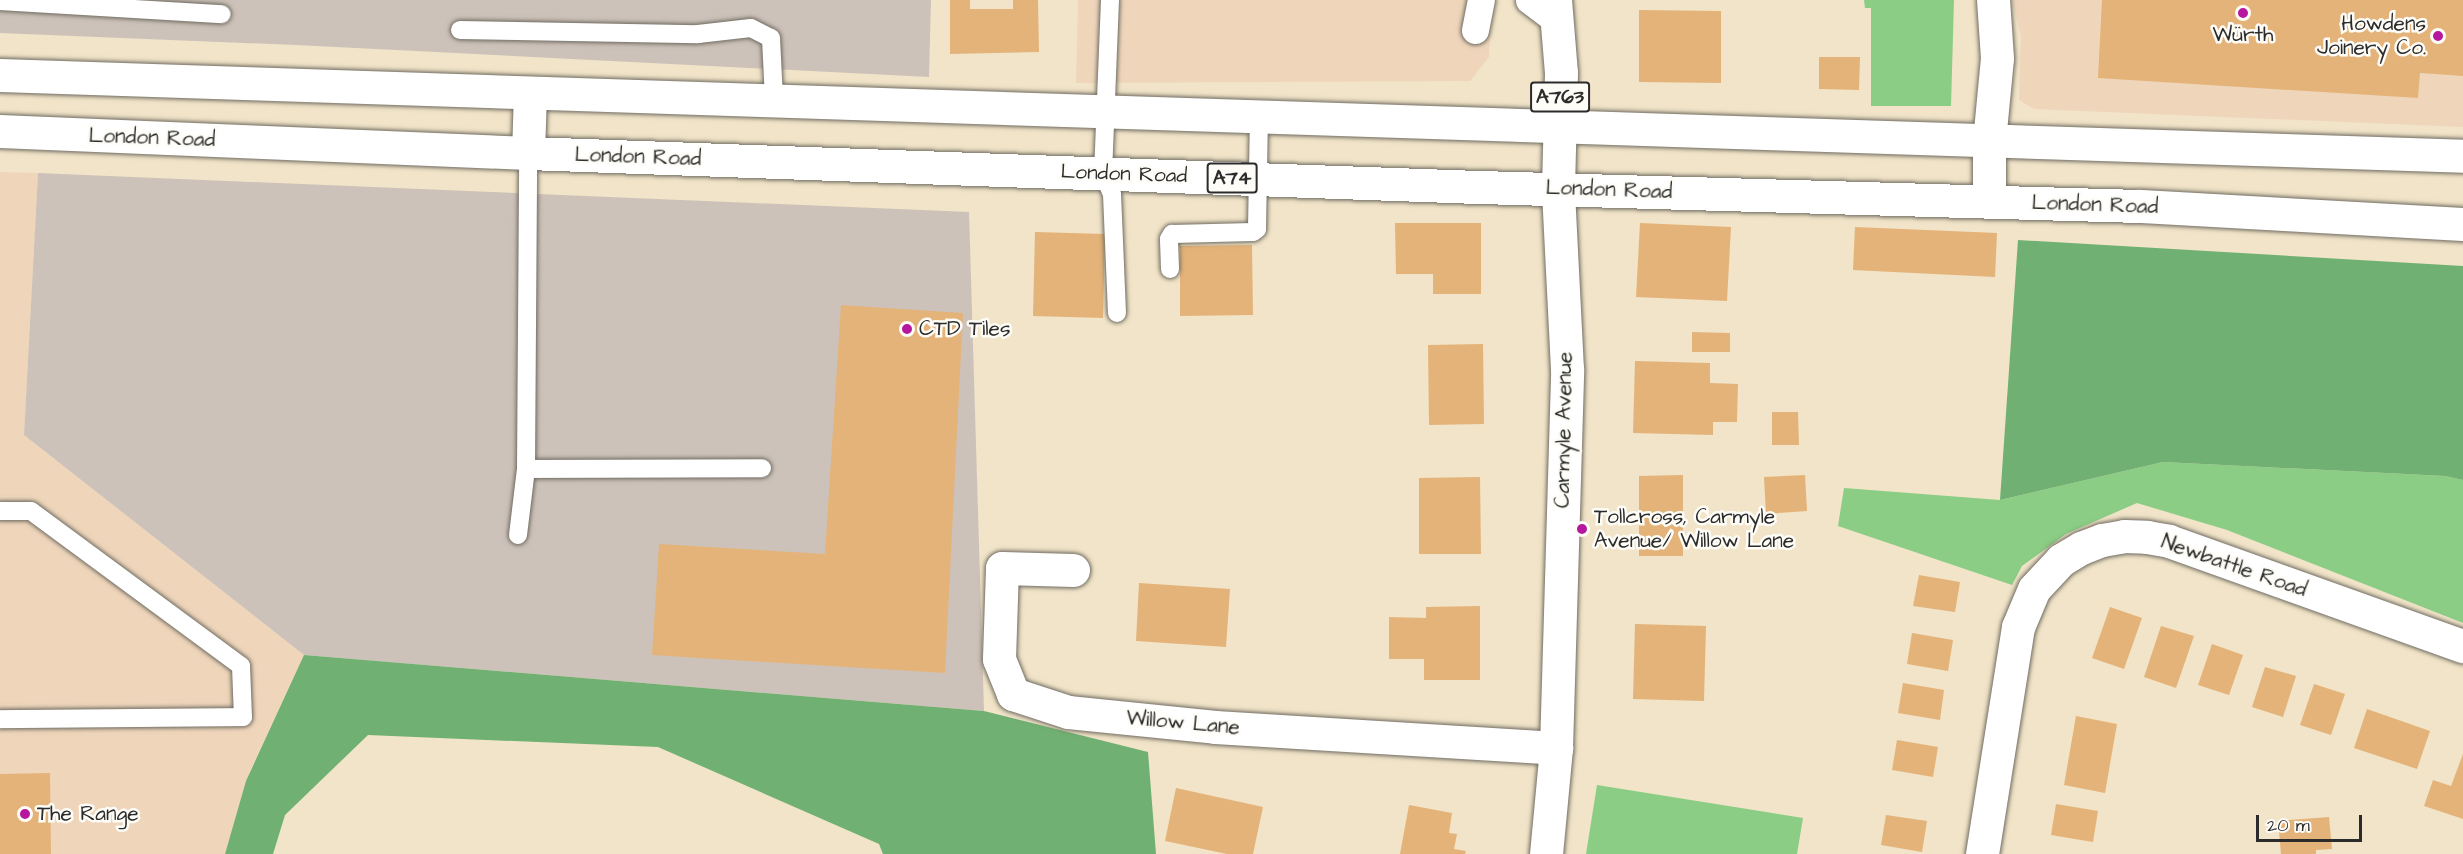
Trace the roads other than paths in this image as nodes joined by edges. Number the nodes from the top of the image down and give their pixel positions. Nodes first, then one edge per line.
1 (0, 0) edge
2 (1110, 0) edge
3 (1481, 0) edge
4 (1993, 0) edge
5 (1551, 6) edge
6 (222, 14) dead end
7 (460, 30) dead end
8 (1475, 30) dead end
9 (0, 75) edge
10 (530, 93) junction
11 (774, 100) junction
12 (1104, 111) junction
13 (1260, 116) junction
14 (1560, 126) junction
15 (0, 131) edge
16 (1989, 141) junction
17 (528, 153) junction
18 (2463, 156) edge
19 (1103, 173) junction
20 (1258, 179) junction
21 (1558, 189) junction
22 (1989, 202) junction
23 (2463, 224) edge
24 (1170, 269) dead end
25 (1117, 314) dead end
26 (762, 468) dead end
27 (526, 469) junction
28 (0, 511) edge
29 (518, 536) dead end
30 (1073, 570) dead end
31 (2463, 646) edge
32 (0, 719) edge
33 (1556, 748) junction
34 (1546, 854) edge
35 (1982, 854) edge

1 - 6 lane
2 - 12 lane
3 - 8 street
4 - 16 main road
5 - 14 main road, Carmyle Avenue / A763
7 - 11 lane
9 - 10 main road
10 - 11 main road
10 - 17 main road
11 - 12 main road
12 - 13 main road
12 - 19 lane
13 - 14 main road
13 - 20 lane
14 - 16 main road
14 - 21 main road, Carmyle Avenue / A763
15 - 17 main road, London Road / A74
16 - 18 main road
16 - 22 main road
17 - 19 main road, London Road / A74
17 - 27 lane
19 - 20 main road, London Road / A74
19 - 25 lane
20 - 21 main road, London Road / A74
20 - 24 lane
21 - 22 main road, London Road / A74
21 - 33 main road, Carmyle Avenue
22 - 23 main road, London Road / A74
26 - 27 lane
27 - 29 lane
28 - 32 lane
30 - 33 main road, Willow Lane
31 - 35 main road, Newbattle Road
33 - 34 main road, Carmyle Avenue

